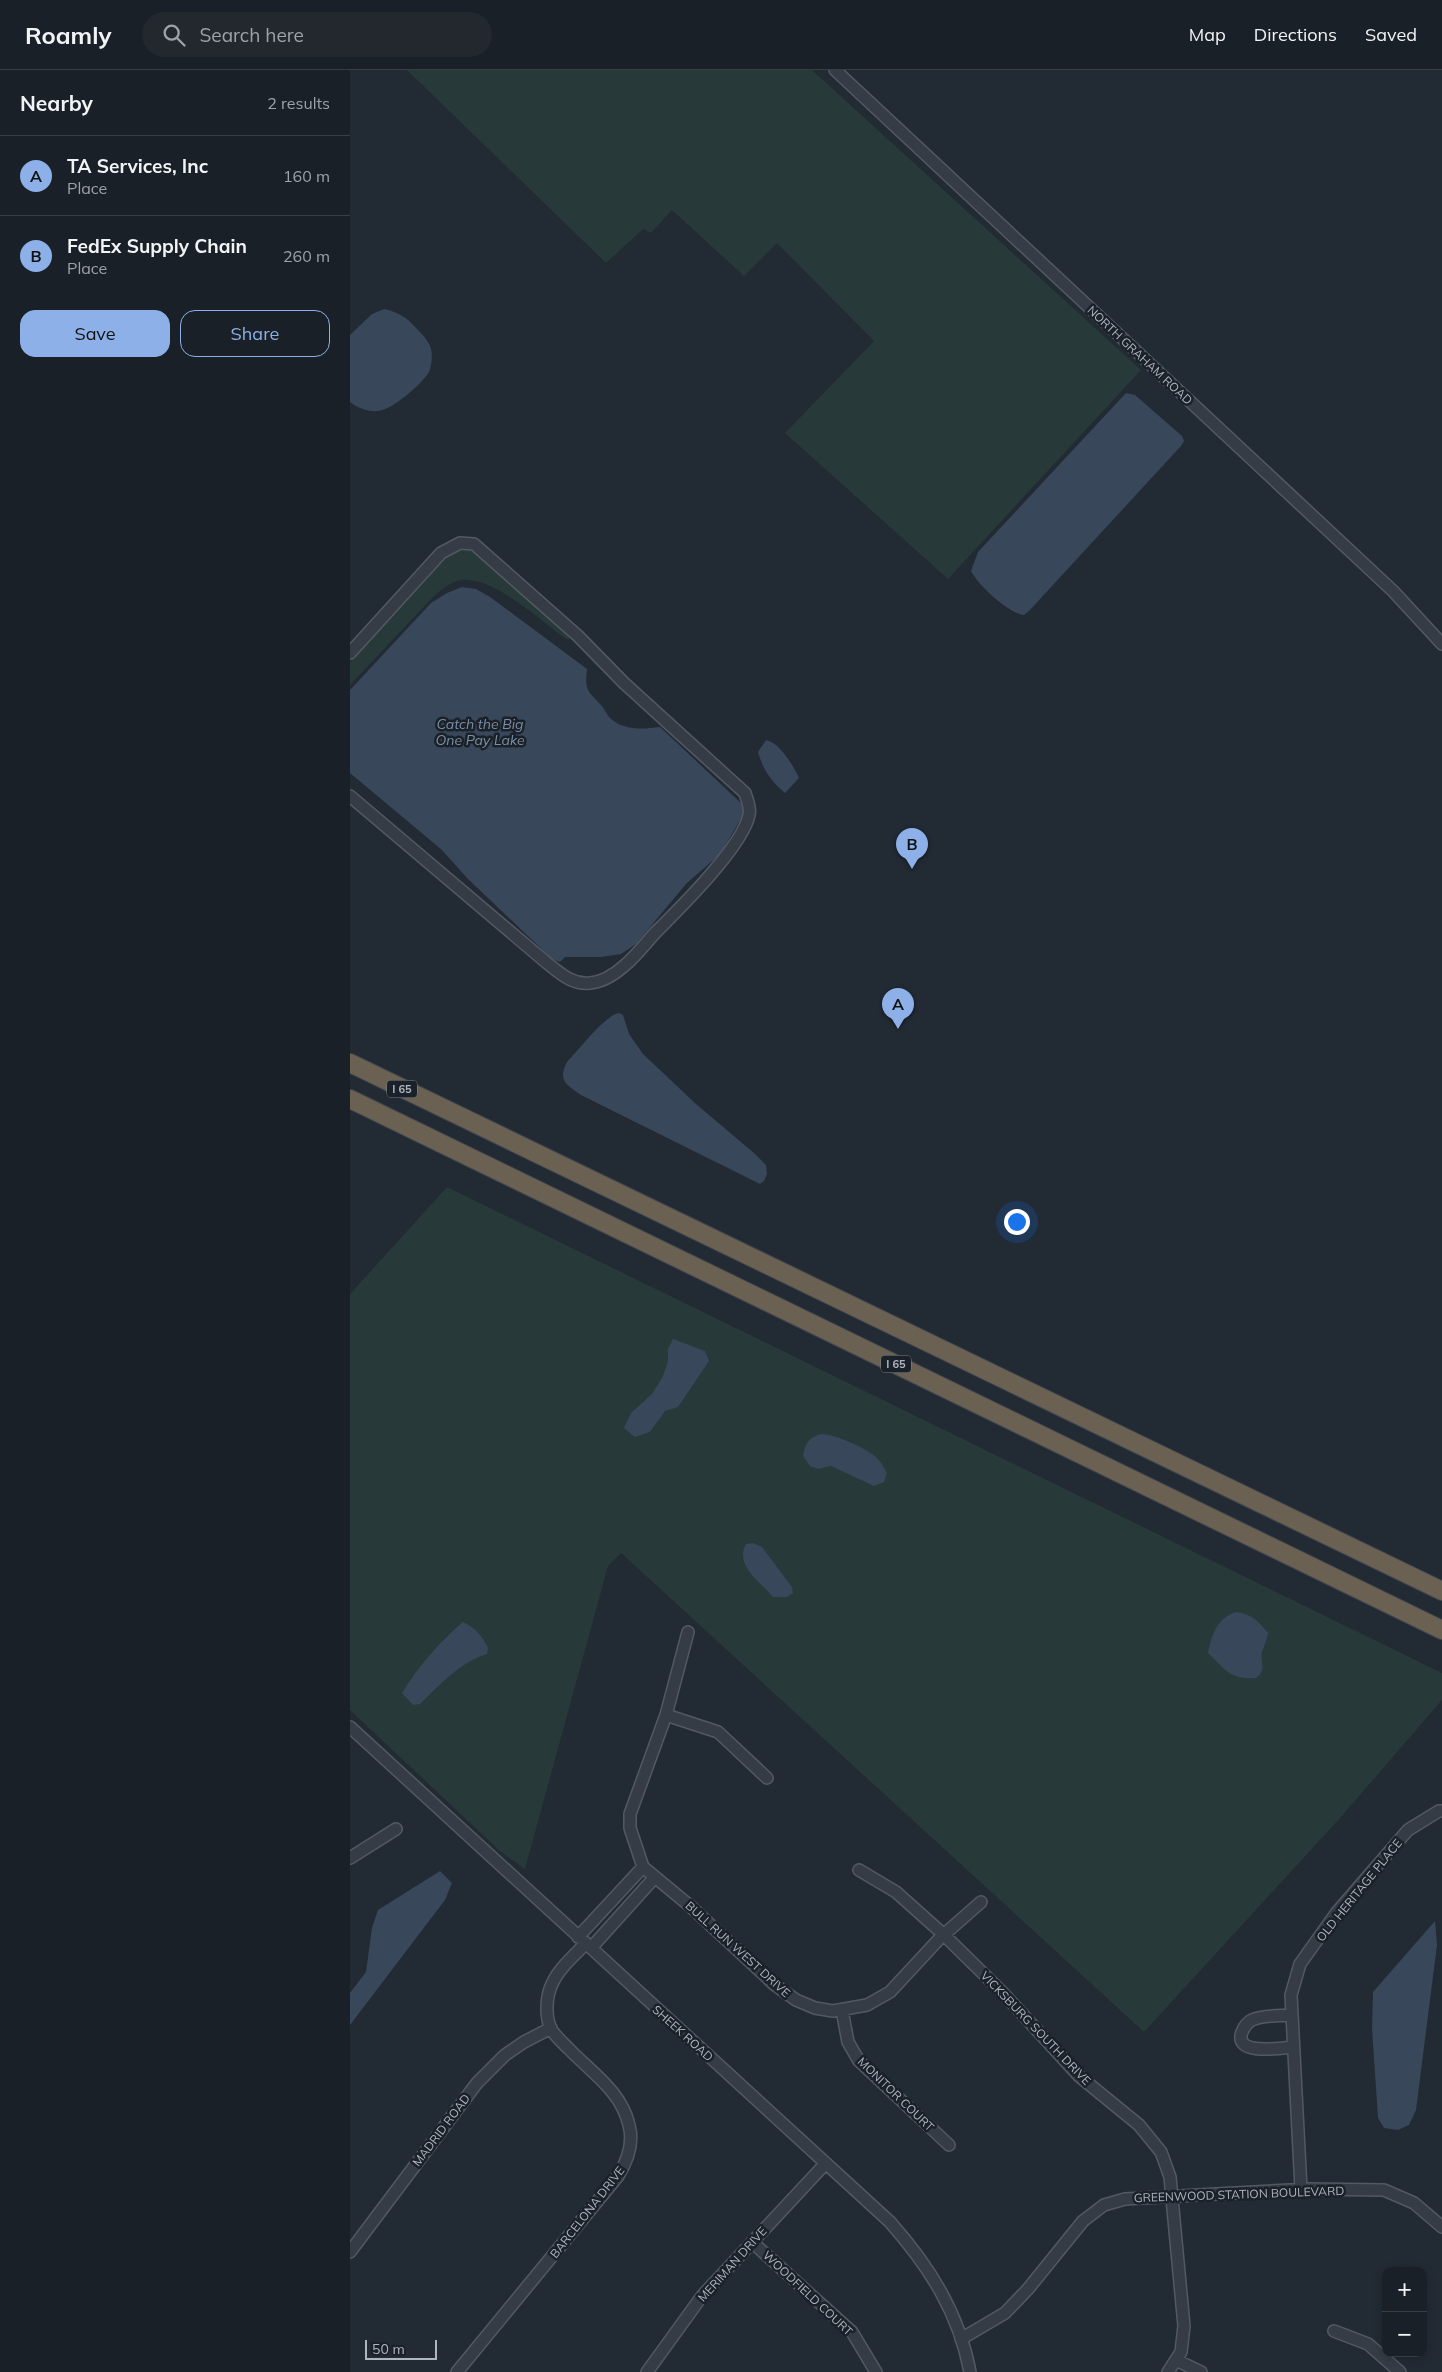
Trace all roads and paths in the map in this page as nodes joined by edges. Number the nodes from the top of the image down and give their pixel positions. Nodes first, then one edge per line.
1 (835, 70) edge
2 (1442, 644) edge
3 (350, 653) edge
4 (350, 796) edge
5 (350, 1054) edge
6 (350, 1063) edge
7 (350, 1099) edge
8 (453, 1114) junction
9 (1442, 1591) edge
10 (1442, 1630) edge
11 (688, 1632) dead end
12 (666, 1715) junction
13 (350, 1727) edge
14 (767, 1778) dead end
15 (1442, 1811) edge
16 (396, 1829) dead end
17 (350, 1858) edge
18 (643, 1867) junction
19 (859, 1870) dead end
20 (655, 1877) junction
21 (981, 1902) dead end
22 (944, 1934) junction
23 (585, 1943) junction
24 (842, 2010) junction
25 (1292, 2015) junction
26 (551, 2028) junction
27 (1293, 2047) junction
28 (950, 2145) dead end
29 (826, 2163) junction
30 (1301, 2190) junction
31 (1171, 2196) junction
32 (1442, 2227) edge
33 (752, 2242) junction
34 (350, 2252) edge
35 (1334, 2331) dead end
36 (961, 2339) junction
37 (1176, 2360) junction
38 (653, 2370) edge
39 (457, 2372) edge
40 (876, 2372) edge
41 (970, 2372) edge
42 (1168, 2372) edge
43 (1201, 2372) edge
44 (1400, 2372) edge

1 - 2 street, NORTH GRAHAM ROAD
3 - 4 street
5 - 8 highway
6 - 8 highway, I 65
7 - 10 highway, I 65
8 - 9 highway, I 65
11 - 12 street
12 - 14 street
12 - 18 street
13 - 23 street, SHEEK ROAD
15 - 25 street, OLD HERITAGE PLACE
16 - 17 street
18 - 20 street, BULL RUN WEST DRIVE
18 - 23 street
19 - 22 street, VICKSBURG SOUTH DRIVE
20 - 23 street
20 - 24 street, BULL RUN WEST DRIVE
21 - 22 street, BULL RUN WEST DRIVE
22 - 24 street, BULL RUN WEST DRIVE
22 - 31 street, VICKSBURG SOUTH DRIVE
23 - 26 street
23 - 29 street, SHEEK ROAD
24 - 28 street, MONITOR COURT
25 - 27 street, OLD HERITAGE PLACE
25 - 27 street
26 - 34 street, MADRID ROAD
26 - 39 street, BARCELONA DRIVE
27 - 30 street, OLD HERITAGE PLACE
29 - 33 street, MERIMAN DRIVE
29 - 36 street, SHEEK ROAD
30 - 31 street, GREENWOOD STATION BOULEVARD
30 - 32 street, GREENWOOD STATION BOULEVARD
31 - 36 street, GREENWOOD STATION BOULEVARD
31 - 37 street, VICKSBURG SOUTH DRIVE
33 - 38 street, MERIMAN DRIVE
33 - 40 street, WOODFIELD COURT
35 - 44 street
36 - 41 street, SHEEK ROAD
37 - 42 street, VICKSBURG SOUTH DRIVE
37 - 43 street

